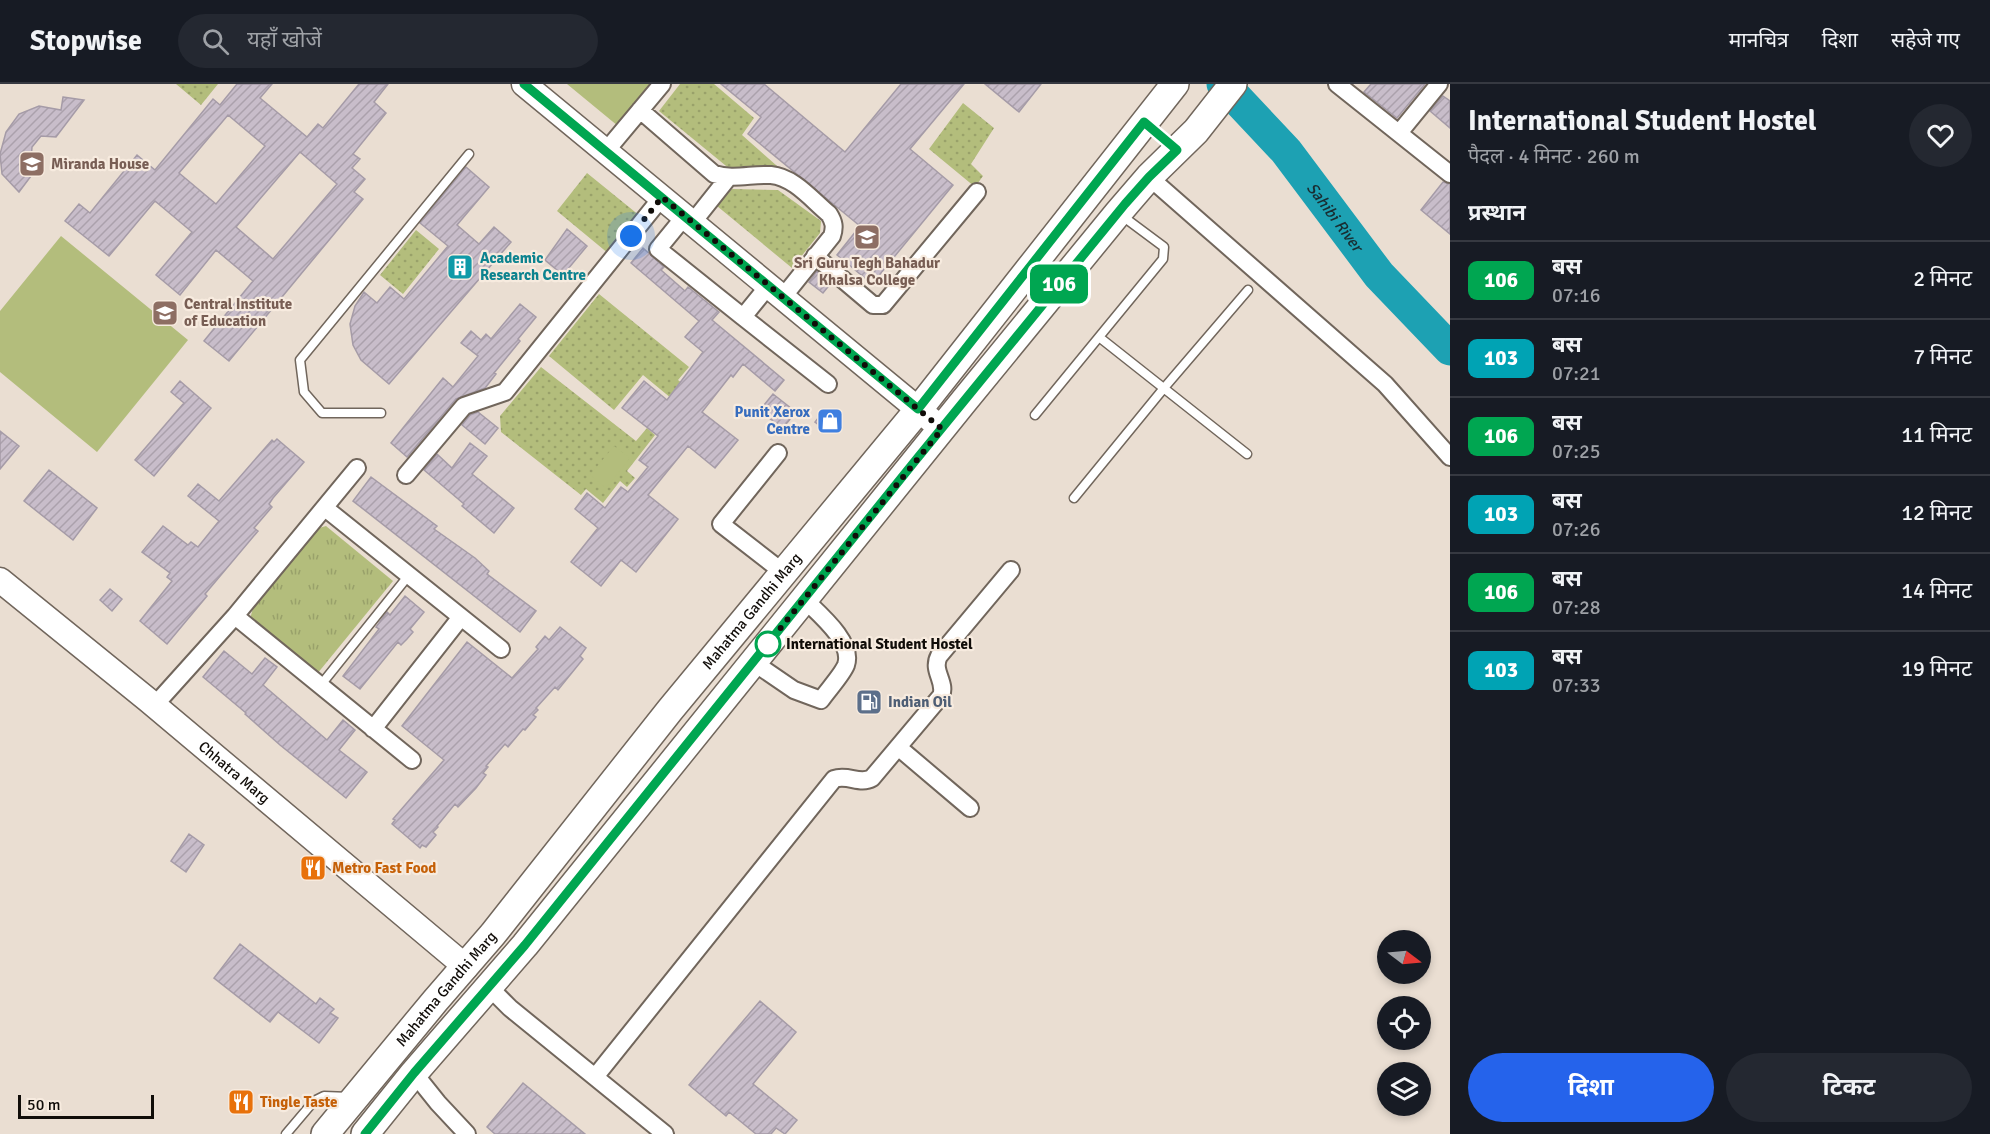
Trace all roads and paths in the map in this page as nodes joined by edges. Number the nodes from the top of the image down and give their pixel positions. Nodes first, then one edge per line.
1 (524, 84) edge
2 (662, 84) edge
3 (1175, 84) edge
4 (1233, 84) edge
5 (1337, 84) edge
6 (1439, 84) edge
7 (1358, 90) edge
8 (640, 110) junction
9 (1150, 115) junction
10 (1399, 133) junction
11 (1177, 150) junction
12 (606, 151) junction
13 (469, 154) dead end
14 (1450, 174) edge
15 (1149, 177) junction
16 (728, 178) junction
17 (977, 192) dead end
18 (662, 197) junction
19 (1118, 213) junction
20 (689, 219) junction
21 (815, 256) junction
22 (1248, 290) dead end
23 (776, 291) junction
24 (743, 317) junction
25 (1099, 338) junction
26 (828, 384) dead end
27 (1164, 388) junction
28 (918, 409) junction
29 (381, 413) dead end
30 (1035, 415) dead end
31 (942, 429) junction
32 (778, 453) dead end
33 (1247, 454) dead end
34 (1450, 457) edge
35 (357, 468) dead end
36 (406, 475) dead end
37 (1074, 498) dead end
38 (325, 508) junction
39 (1011, 570) dead end
40 (784, 573) junction
41 (409, 575) junction
42 (0, 580) edge
43 (804, 599) junction
44 (235, 616) junction
45 (461, 617) junction
46 (501, 649) dead end
47 (753, 662) junction
48 (320, 686) junction
49 (154, 706) junction
50 (373, 729) junction
51 (898, 747) junction
52 (412, 760) dead end
53 (970, 808) dead end
54 (466, 967) junction
55 (490, 988) junction
56 (414, 1073) junction
57 (595, 1077) junction
58 (355, 1098) junction
59 (286, 1134) edge
60 (325, 1134) edge
61 (365, 1134) edge
62 (467, 1134) edge
63 (665, 1134) edge

1 - 12 street
2 - 8 street
3 - 9 main road, Mahatma Gandhi Marg
4 - 11 main road, Mahatma Gandhi Marg
5 - 7 street
6 - 10 street
7 - 10 street
8 - 12 street
8 - 16 street
9 - 11 main road
9 - 28 main road, Mahatma Gandhi Marg
10 - 14 street
11 - 15 main road, Mahatma Gandhi Marg
12 - 18 street
13 - 29 lane
15 - 19 main road, Mahatma Gandhi Marg
15 - 34 street
16 - 20 street
16 - 21 street
17 - 21 street
18 - 20 street
18 - 36 street
19 - 25 lane
19 - 31 main road, Mahatma Gandhi Marg
20 - 23 street
20 - 24 street
21 - 23 street
22 - 27 lane
23 - 24 street
23 - 28 street
24 - 26 street
25 - 27 lane
25 - 30 lane
27 - 33 lane
27 - 37 lane
28 - 31 street
28 - 40 main road, Mahatma Gandhi Marg
31 - 43 main road, Mahatma Gandhi Marg
32 - 40 street
35 - 38 street
38 - 41 street
38 - 44 street
39 - 51 street
40 - 54 main road, Mahatma Gandhi Marg
41 - 45 street
41 - 48 lane
42 - 49 street, Chhatra Marg
43 - 47 main road, Mahatma Gandhi Marg
43 - 47 street
44 - 48 street
44 - 49 street
45 - 46 street
45 - 50 street
47 - 55 main road, Mahatma Gandhi Marg
48 - 50 street
49 - 54 street, Chhatra Marg
50 - 52 street
51 - 53 street
51 - 57 street
54 - 58 main road, Mahatma Gandhi Marg
55 - 56 main road, Mahatma Gandhi Marg
55 - 57 street
56 - 61 main road, Mahatma Gandhi Marg
56 - 62 street
57 - 63 street
58 - 59 lane
58 - 60 main road, Mahatma Gandhi Marg

